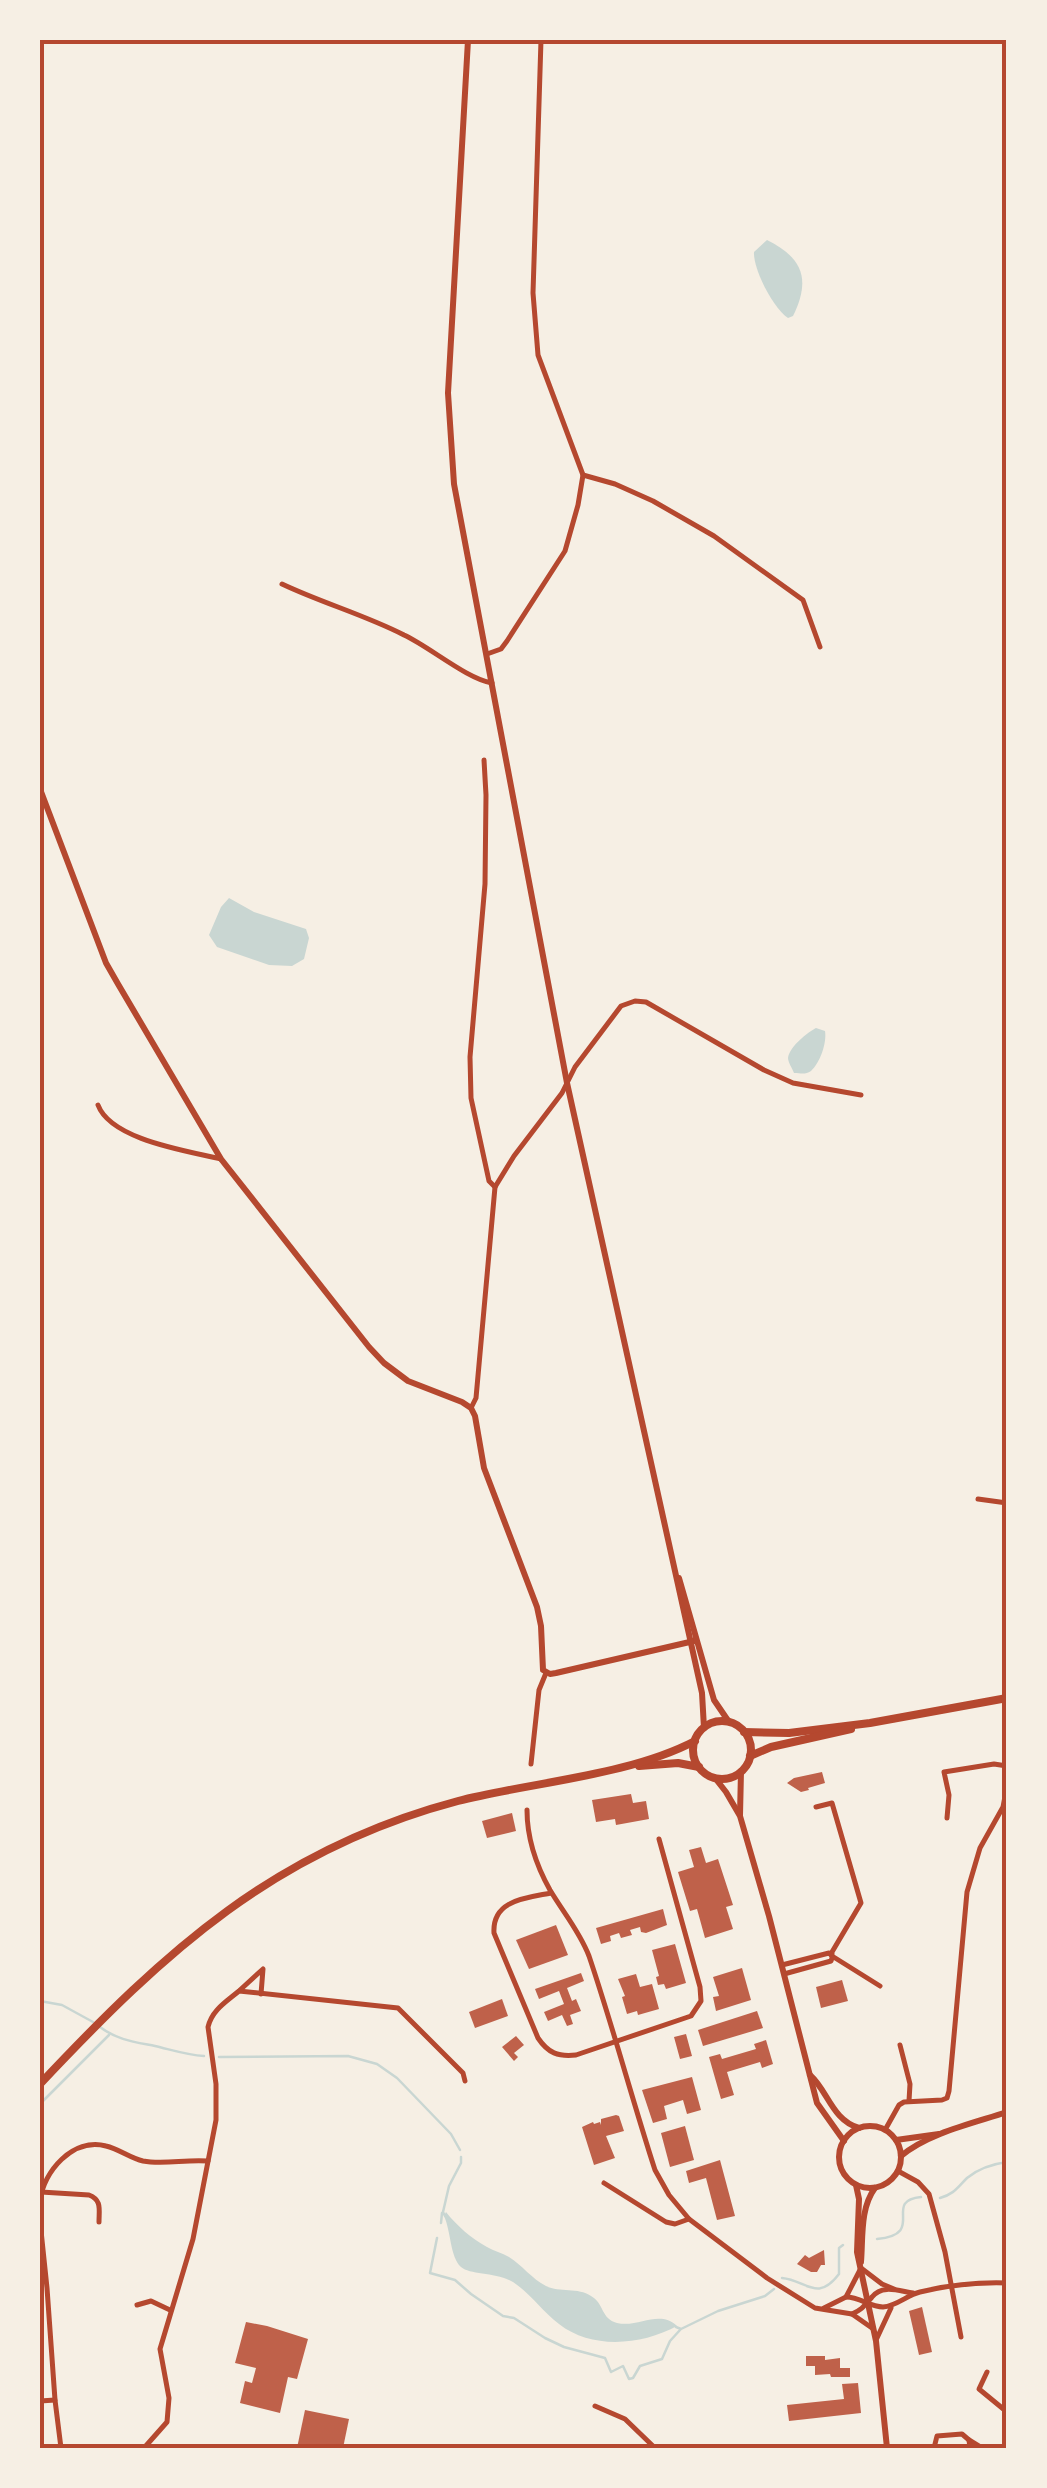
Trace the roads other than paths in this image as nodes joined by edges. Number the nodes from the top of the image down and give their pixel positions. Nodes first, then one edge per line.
1 (468, 40) edge
2 (540, 40) edge
3 (583, 475) junction
4 (282, 584) dead end
5 (820, 647) dead end
6 (487, 654) junction
7 (492, 683) junction
8 (484, 760) dead end
9 (40, 789) edge
10 (567, 1083) junction
11 (861, 1094) dead end
12 (98, 1105) dead end
13 (222, 1159) junction
14 (495, 1188) junction
15 (471, 1408) junction
16 (978, 1499) dead end
17 (1007, 1503) edge
18 (694, 1641) junction
19 (546, 1673) junction
20 (1007, 1698) edge
21 (728, 1722) junction
22 (870, 1723) junction
23 (704, 1728) junction
24 (744, 1732) junction
25 (694, 1741) junction
26 (750, 1756) junction
27 (531, 1764) dead end
28 (1007, 1766) edge
29 (623, 1767) junction
30 (699, 1767) junction
31 (742, 1772) junction
32 (715, 1778) junction
33 (1007, 1786) edge
34 (1005, 1806) edge
35 (816, 1807) dead end
36 (527, 1810) dead end
37 (740, 1816) junction
38 (947, 1818) dead end
39 (658, 1839) dead end
40 (551, 1893) junction
41 (832, 1956) junction
42 (782, 1965) junction
43 (784, 1974) junction
44 (880, 1986) dead end
45 (239, 1992) junction
46 (261, 1994) junction
47 (615, 2043) junction
48 (900, 2045) dead end
49 (810, 2074) junction
50 (465, 2081) dead end
51 (40, 2084) edge
52 (909, 2101) junction
53 (1007, 2112) edge
54 (860, 2128) junction
55 (885, 2130) junction
56 (940, 2134) junction
57 (896, 2140) junction
58 (844, 2141) junction
59 (901, 2156) junction
60 (208, 2162) junction
61 (898, 2171) junction
62 (604, 2183) dead end
63 (856, 2185) junction
64 (875, 2188) junction
65 (41, 2192) edge
66 (40, 2201) edge
67 (689, 2220) junction
68 (40, 2221) edge
69 (98, 2222) dead end
70 (861, 2268) junction
71 (1007, 2283) edge
72 (952, 2286) junction
73 (44, 2287) edge
74 (894, 2289) junction
75 (914, 2293) junction
76 (846, 2297) junction
77 (868, 2303) junction
78 (137, 2305) dead end
79 (892, 2306) junction
80 (821, 2309) junction
81 (170, 2310) junction
82 (852, 2314) junction
83 (873, 2328) junction
84 (961, 2337) dead end
85 (876, 2341) junction
86 (986, 2372) dead end
87 (55, 2400) junction
88 (40, 2401) edge
89 (595, 2406) dead end
90 (1007, 2412) edge
91 (969, 2440) junction
92 (61, 2448) edge
93 (144, 2448) edge
94 (655, 2448) edge
95 (887, 2448) edge
96 (934, 2448) edge
97 (970, 2448) edge
98 (982, 2448) edge

1 - 6 main road
2 - 3 street
3 - 5 street
3 - 6 street
4 - 7 street
6 - 7 main road
7 - 10 main road
8 - 14 street
9 - 13 main road
10 - 11 street
10 - 14 street
10 - 18 main road
12 - 13 street
13 - 15 main road
14 - 15 street
15 - 19 main road
16 - 17 street
18 - 19 main road
18 - 21 main road
18 - 23 main road
19 - 27 street
20 - 22 main road
21 - 23 main road
21 - 24 main road
22 - 24 main road
22 - 26 main road
23 - 25 main road
24 - 26 main road
25 - 29 main road
25 - 30 main road
26 - 31 main road
28 - 38 street
29 - 30 main road
29 - 51 main road
30 - 32 main road
31 - 32 main road
31 - 37 main road
32 - 37 main road
33 - 34 street
34 - 52 street
35 - 41 street
36 - 40 street
37 - 42 main road
39 - 47 street
40 - 47 street
40 - 47 street
41 - 42 street
41 - 43 street
41 - 44 street
42 - 43 main road
43 - 49 main road
45 - 46 street
45 - 46 street
45 - 60 street
46 - 50 street
47 - 67 street
48 - 52 street
49 - 54 main road
49 - 58 main road
52 - 55 street
53 - 56 main road
54 - 55 main road
54 - 58 main road
55 - 57 main road
56 - 57 main road
56 - 59 main road
57 - 59 main road
58 - 63 main road
59 - 61 main road
60 - 65 street
60 - 81 street
61 - 64 main road
61 - 72 street
62 - 67 street
63 - 64 main road
63 - 70 main road
64 - 70 main road
65 - 66 street
65 - 69 street
67 - 80 street
68 - 73 street
70 - 74 street
70 - 76 street
70 - 77 main road
71 - 72 street
72 - 75 street
72 - 84 street
73 - 87 street
74 - 75 street
74 - 77 street
75 - 79 street
76 - 77 street
76 - 80 street
77 - 79 street
77 - 82 street
77 - 83 main road
78 - 81 street
79 - 85 street
80 - 82 street
81 - 93 street
82 - 83 street
83 - 85 main road
85 - 95 main road
86 - 90 street
87 - 88 street
87 - 92 street
89 - 94 street
91 - 96 street
91 - 97 street
91 - 98 street

